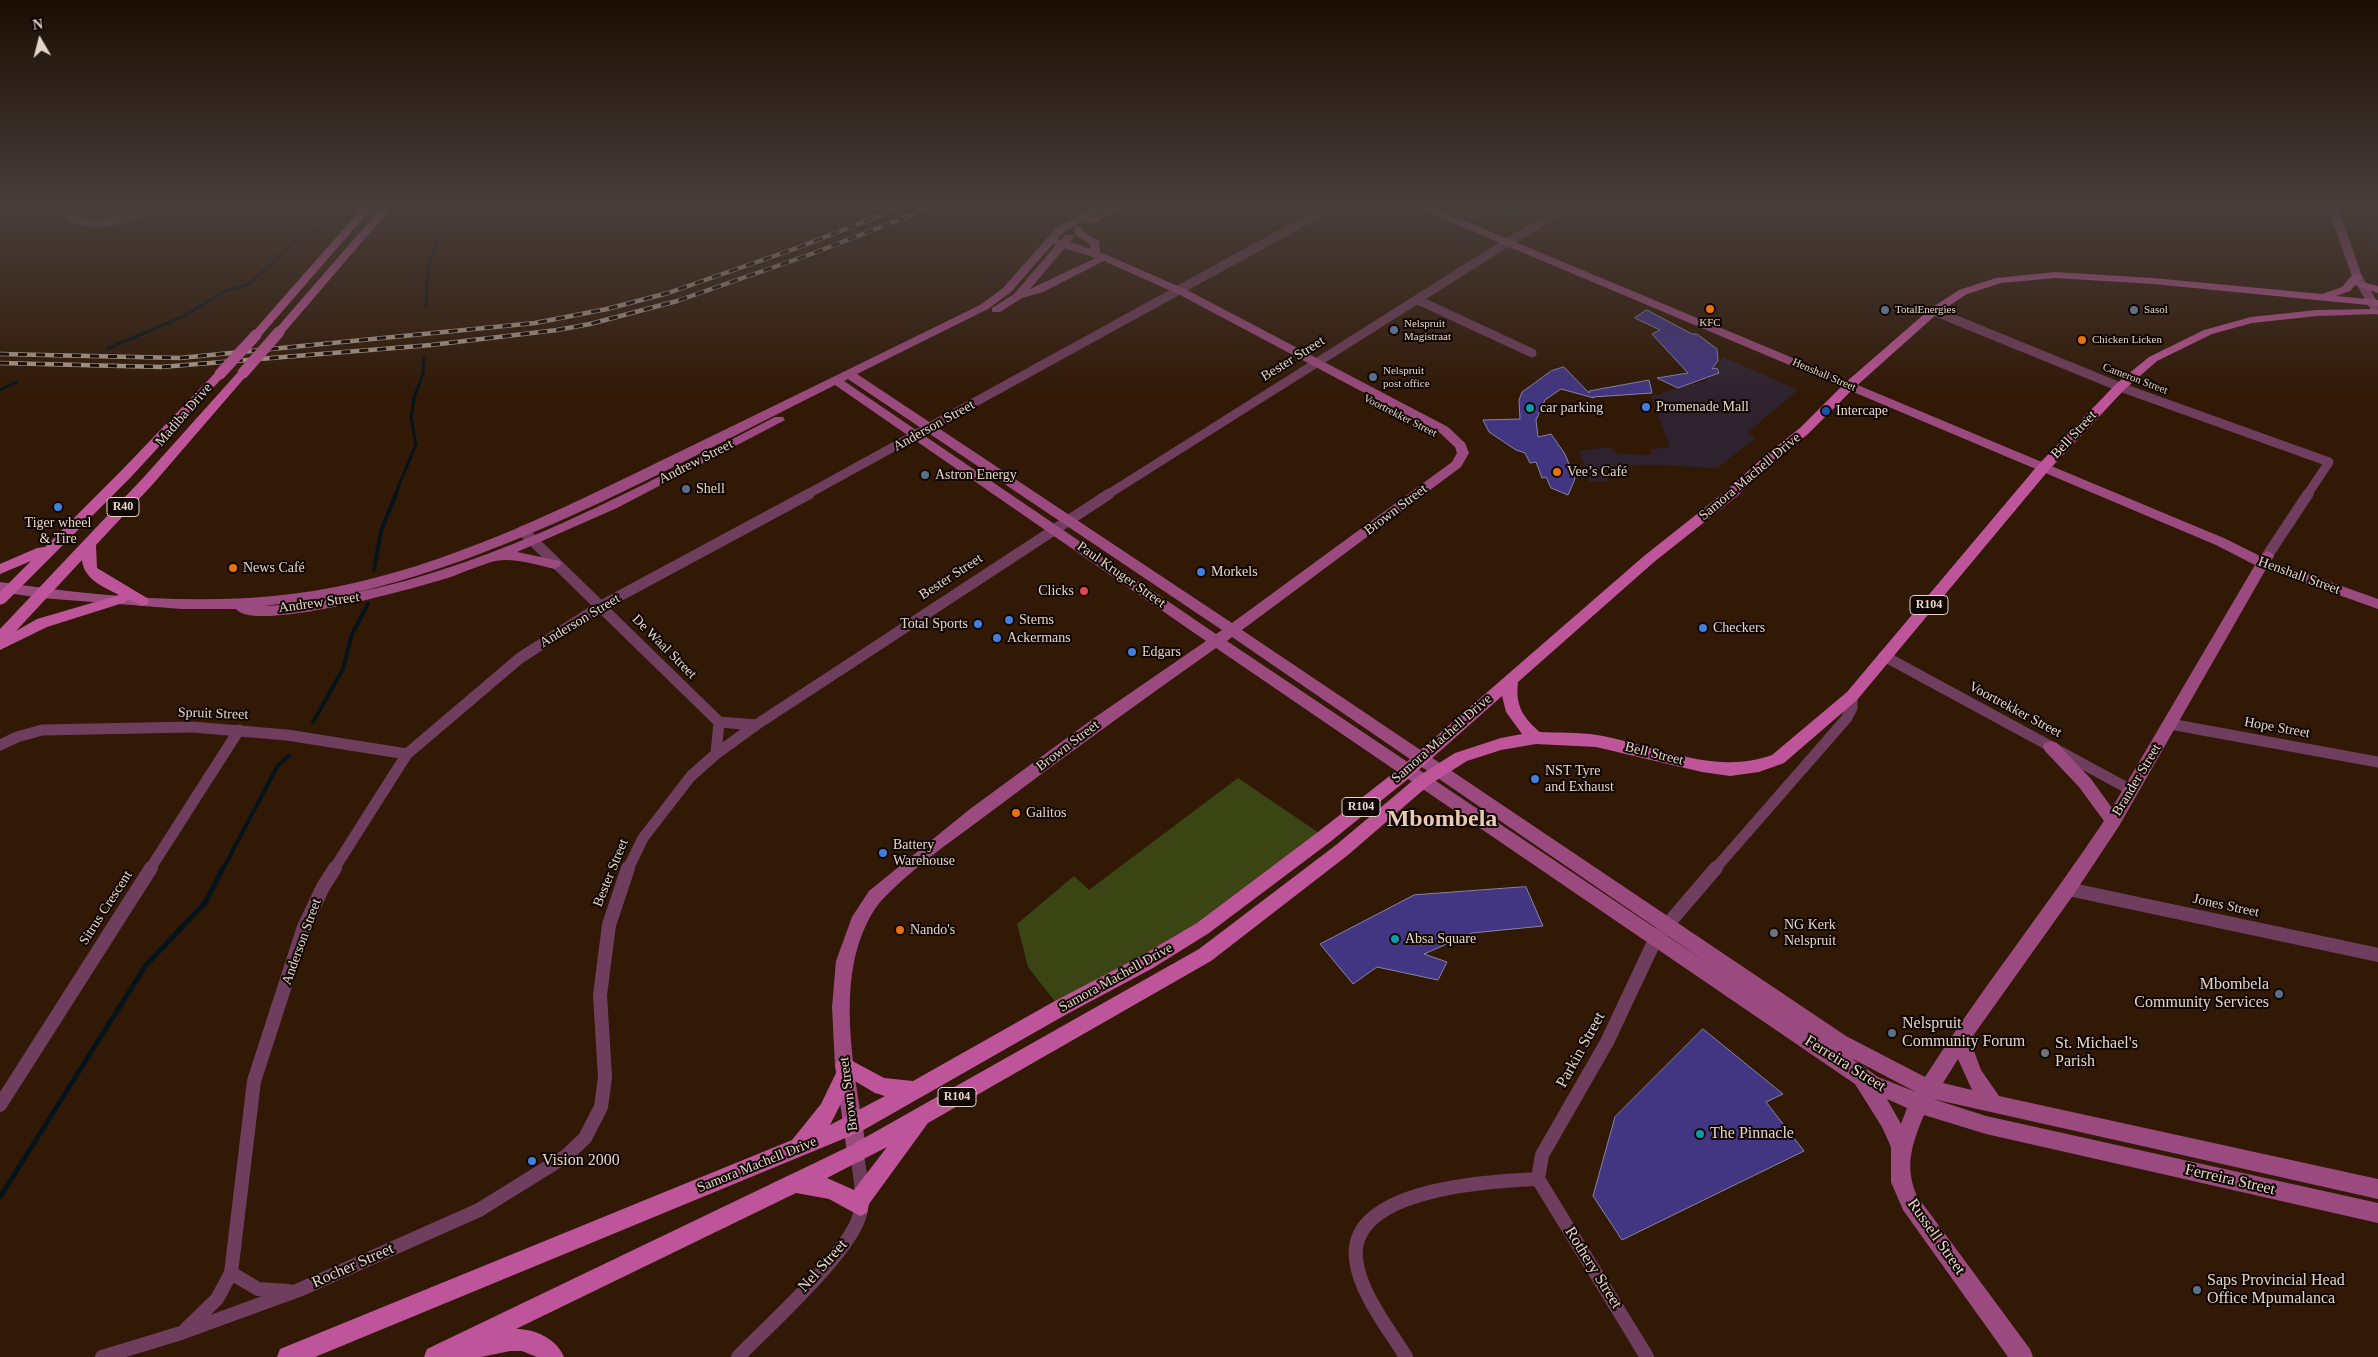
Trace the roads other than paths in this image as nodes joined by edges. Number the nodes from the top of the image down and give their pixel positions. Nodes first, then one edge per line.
1 (311, 271) edge
2 (331, 271) edge
3 (1023, 271) edge
4 (1040, 271) edge
5 (1070, 271) edge
6 (1131, 271) edge
7 (1213, 271) edge
8 (1462, 271) edge
9 (1577, 271) edge
10 (2356, 271) edge
11 (2359, 280) junction
12 (1176, 292) junction
13 (1018, 296) junction
14 (2318, 297) junction
15 (1418, 300) junction
16 (2377, 304) edge
17 (1934, 311) junction
18 (1532, 353) dead end
19 (1312, 366) junction
20 (847, 380) junction
21 (1849, 386) junction
22 (2120, 387) junction
23 (931, 428) junction
24 (917, 436) junction
25 (1455, 441) joint
26 (2329, 462) joint
27 (2043, 468) junction
28 (1068, 521) junction
29 (1054, 529) junction
30 (528, 535) junction
31 (58, 541) junction
32 (89, 542) junction
33 (493, 556) junction
34 (2265, 560) junction
35 (555, 564) junction
36 (0, 569) edge
37 (6, 588) edge
38 (42, 593) junction
39 (2378, 594) edge
40 (121, 599) junction
41 (0, 600) edge
42 (142, 601) junction
43 (2378, 604) edge
44 (227, 605) junction
45 (602, 606) junction
46 (1232, 630) junction
47 (0, 638) edge
48 (1216, 641) junction
49 (0, 644) edge
50 (1884, 656) junction
51 (1511, 679) junction
52 (1852, 696) junction
53 (719, 722) junction
54 (2170, 724) junction
55 (756, 725) junction
56 (239, 730) junction
57 (1536, 738) junction
58 (0, 745) edge
59 (2051, 747) junction
60 (407, 754) junction
61 (716, 754) junction
62 (1421, 758) junction
63 (2376, 765) edge
64 (1423, 774) junction
65 (2131, 790) junction
66 (2113, 821) junction
67 (2068, 889) junction
68 (1661, 931) junction
69 (2378, 955) edge
70 (1960, 1039) junction
71 (846, 1070) junction
72 (1860, 1077) junction
73 (916, 1090) junction
74 (1923, 1096) junction
75 (1993, 1104) junction
76 (0, 1105) edge
77 (923, 1116) junction
78 (853, 1125) junction
79 (585, 1138) joint
80 (1901, 1147) junction
81 (795, 1149) junction
82 (857, 1153) junction
83 (1538, 1179) junction
84 (796, 1183) junction
85 (2378, 1190) edge
86 (860, 1202) junction
87 (2378, 1213) edge
88 (231, 1273) junction
89 (299, 1290) junction
90 (181, 1334) junction
91 (102, 1357) edge
92 (288, 1357) edge
93 (435, 1357) edge
94 (442, 1357) edge
95 (553, 1357) edge
96 (738, 1357) edge
97 (1406, 1357) edge
98 (1647, 1357) edge
99 (2022, 1357) edge

1 - 31 main road, Madiba Drive / R40, bridge
2 - 32 main road, Madiba Drive / R40, bridge
3 - 20 street, Andrew Street
4 - 13 street, Andrew Street
5 - 13 street
6 - 12 street, Voortrekker Street
7 - 12 street, Anderson Street
8 - 15 street, Bester Street
9 - 21 street, Henshall Street
10 - 11 street
11 - 14 main road
11 - 16 main road
12 - 19 street, Voortrekker Street
12 - 23 street, Anderson Street
13 - 20 street, Andrew Street
14 - 16 main road, Samora Machell Drive
14 - 17 main road, Samora Machell Drive
15 - 18 street
15 - 19 street, Bester Street
16 - 22 main road, Bell Street / R104
17 - 21 main road, Samora Machell Drive
17 - 22 street, Cameron Street
19 - 25 street, Voortrekker Street
19 - 28 street, Bester Street
20 - 23 street, Paul Kruger Street
20 - 24 street, Paul Kruger Street
20 - 30 street, Andrew Street
21 - 27 street, Henshall Street
21 - 51 main road, Samora Machell Drive
22 - 26 street, Cameron Street
22 - 27 main road, Bell Street / R104
23 - 24 street, Anderson Street
23 - 28 street, Paul Kruger Street
24 - 29 street, Paul Kruger Street
24 - 45 street, Anderson Street
25 - 46 street, Brown Street
26 - 34 street, Brander Street
27 - 34 street, Henshall Street
27 - 50 main road, Bell Street / R104
28 - 29 street, Bester Street
28 - 46 street, Paul Kruger Street
29 - 48 street, Paul Kruger Street
29 - 55 street, Bester Street
30 - 33 street, Andrew Street
30 - 35 street, De Waal Street
30 - 44 street, Andrew Street
31 - 36 main road
31 - 37 main road, Madiba Drive / R40
32 - 38 main road, Madiba Drive / R40
32 - 42 main road
33 - 35 street
33 - 44 street, Andrew Street
34 - 39 street, Henshall Street
34 - 43 street, Henshall Street
34 - 54 street, Brander Street
35 - 45 street, De Waal Street
37 - 38 street, Andrew Street
37 - 41 main road, Madiba Drive / R40
38 - 40 street, Andrew Street
38 - 47 main road, Madiba Drive / R40
40 - 42 street, Andrew Street
40 - 49 main road
42 - 44 street, Andrew Street
45 - 53 street, De Waal Street
45 - 60 street, Anderson Street
46 - 48 street, Brown Street
46 - 62 street, Paul Kruger Street
48 - 64 street, Paul Kruger Street
48 - 71 street, Brown Street
50 - 52 main road, Bell Street / R104
50 - 59 street, Voortrekker Street
51 - 57 main road
51 - 62 main road, Samora Machell Drive
52 - 57 main road, Bell Street / R104
52 - 68 street, Bell Street
53 - 55 street
53 - 61 street
54 - 63 street, Hope Street
54 - 65 street, Brander Street
55 - 61 street, Bester Street
56 - 58 street, Spruit Street
56 - 60 street, Spruit Street
56 - 76 street, Sitrus Crescent
57 - 64 main road, Bell Street / R104
59 - 65 street, Voortrekker Street
59 - 66 street
60 - 88 street, Anderson Street
61 - 79 street, Bester Street
62 - 64 street, Ferreira Street
64 - 68 street, Ferreira Street
64 - 73 main road, Samora Machell Drive / R104
64 - 77 main road, Samora Machell Drive / R104
65 - 66 street, Brander Street
66 - 67 street, Brander Street
67 - 69 street, Jones Street
67 - 70 street, Brander Street
68 - 72 street, Ferreira Street
68 - 74 street, Ferreira Street
68 - 83 street, Parkin Street
70 - 74 street, Brander Street
70 - 75 street
71 - 73 main road
71 - 78 street, Brown Street
71 - 81 main road
72 - 74 street, Ferreira Street
72 - 80 street
73 - 78 main road, Samora Machell Drive / R104
74 - 75 street, Ferreira Street
74 - 80 street, Russell Street
74 - 87 street, Ferreira Street
75 - 85 street, Ferreira Street
77 - 82 main road, Samora Machell Drive / R104
77 - 86 main road
78 - 81 main road, Samora Machell Drive / R104
78 - 82 street, Brown Street
79 - 89 street, Rocher Street
80 - 99 street, Russell Street
81 - 92 main road, Samora Machell Drive / R104
82 - 84 main road, Samora Machell Drive / R104
82 - 86 street, Nel Street
83 - 97 street
83 - 98 street, Rothery Street
84 - 86 main road
84 - 93 main road, Samora Machell Drive / R104
86 - 96 street, Nel Street
88 - 89 street
88 - 90 street, Anderson Street
89 - 90 street, Rocher Street
90 - 91 street, Rocher Street
94 - 95 main road

